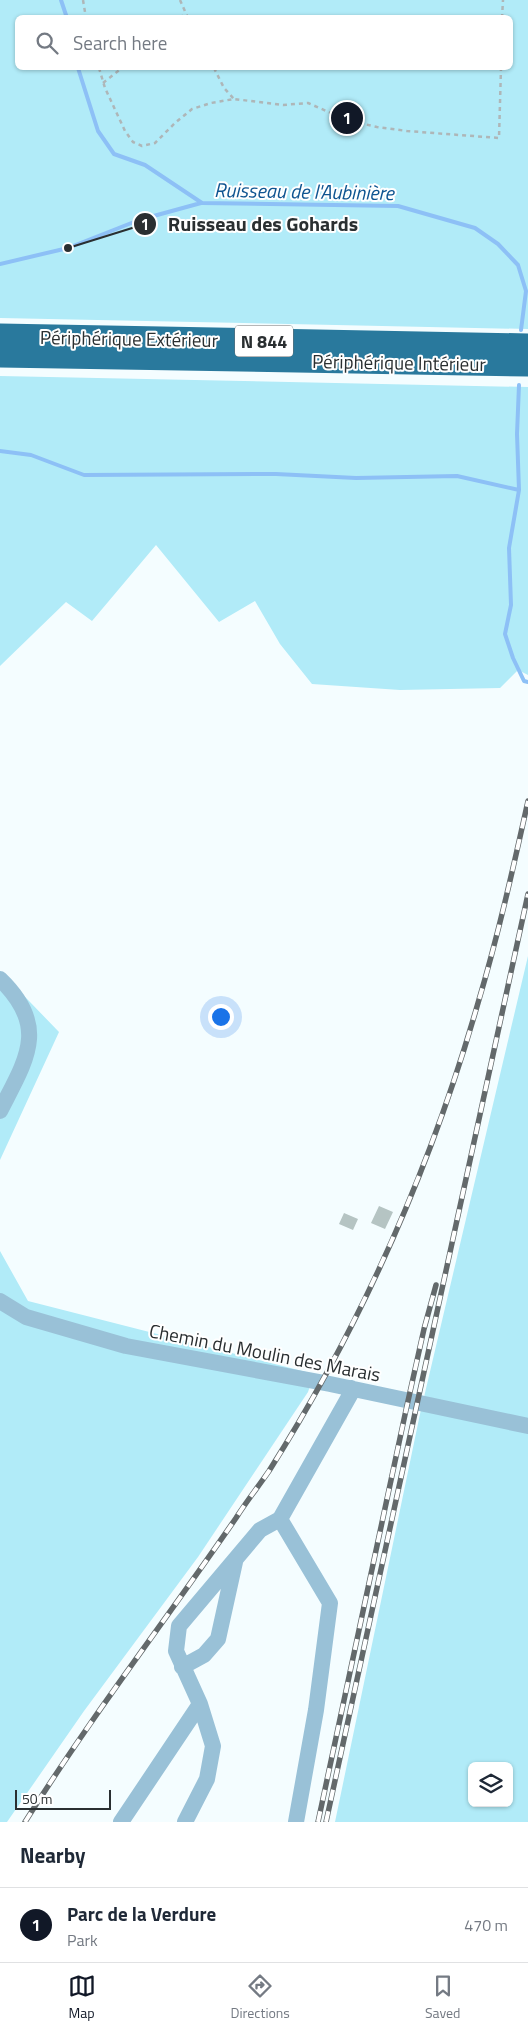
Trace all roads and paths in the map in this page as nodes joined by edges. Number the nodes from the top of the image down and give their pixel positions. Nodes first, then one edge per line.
1 (83, 0) edge
2 (180, 0) edge
3 (502, 0) edge
4 (186, 13) joint
5 (86, 15) edge
6 (184, 15) edge
7 (502, 15) edge
8 (100, 70) edge
9 (120, 70) edge
10 (215, 70) edge
11 (500, 70) edge
12 (104, 83) junction
13 (234, 100) junction
14 (0, 336) edge
15 (528, 346) edge
16 (0, 356) edge
17 (528, 364) edge
18 (0, 980) edge
19 (0, 1111) edge
20 (0, 1301) edge
21 (351, 1388) junction
22 (528, 1426) edge
23 (280, 1519) junction
24 (236, 1559) junction
25 (182, 1667) junction
26 (200, 1704) junction
27 (121, 1822) edge
28 (185, 1822) edge
29 (296, 1822) edge

1 - 5 path
2 - 4 path
3 - 7 path
4 - 6 path
8 - 12 path
9 - 12 path
10 - 13 path
11 - 13 path
12 - 13 path
14 - 15 highway, Périphérique Extérieur / N 844
16 - 17 highway, Périphérique Intérieur / N 844
18 - 19 street
20 - 21 street, Chemin du Moulin des Marais
21 - 22 street, Chemin du Moulin des Marais
21 - 23 street
23 - 24 street
23 - 29 street
24 - 25 street
24 - 25 street
25 - 26 street
26 - 27 street
26 - 28 street

